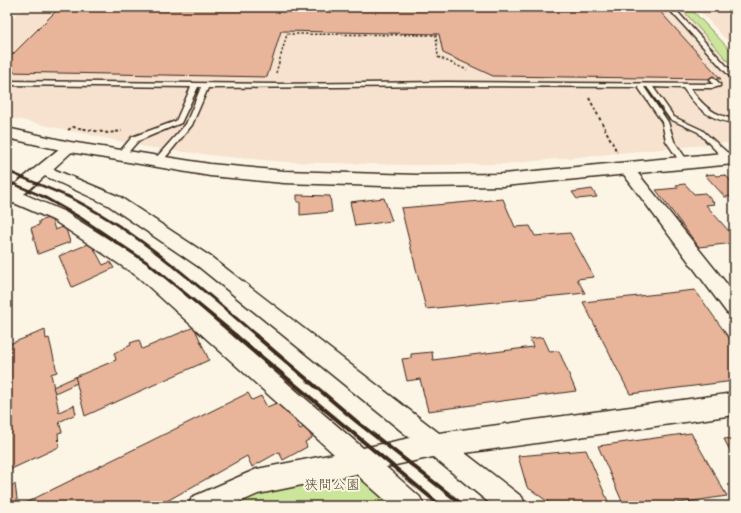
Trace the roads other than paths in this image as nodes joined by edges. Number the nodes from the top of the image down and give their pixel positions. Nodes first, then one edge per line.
1 (670, 7) edge
2 (734, 78) edge
3 (713, 80) dead end
4 (7, 83) edge
5 (195, 86) junction
6 (205, 86) junction
7 (641, 86) junction
8 (649, 86) junction
9 (686, 87) junction
10 (734, 121) edge
11 (7, 133) edge
12 (66, 140) junction
13 (121, 155) junction
14 (731, 158) edge
15 (158, 161) junction
16 (685, 162) junction
17 (624, 164) junction
18 (43, 170) junction
19 (10, 198) edge
20 (734, 307) edge
21 (734, 404) edge
22 (435, 445) junction
23 (360, 460) junction
24 (200, 506) edge
25 (411, 506) edge
26 (513, 506) edge

1 - 2 lane
3 - 9 lane
4 - 5 lane
5 - 6 lane
5 - 13 lane
6 - 7 lane
6 - 15 lane
7 - 8 lane
7 - 16 lane
8 - 9 lane
8 - 14 lane
9 - 10 lane
11 - 12 street
12 - 13 street
12 - 18 street
13 - 15 street
14 - 16 street
15 - 17 street
16 - 17 street
17 - 20 street
18 - 19 street
18 - 22 street
19 - 23 street
21 - 22 street
22 - 23 street
22 - 26 street
23 - 24 street
23 - 25 street

